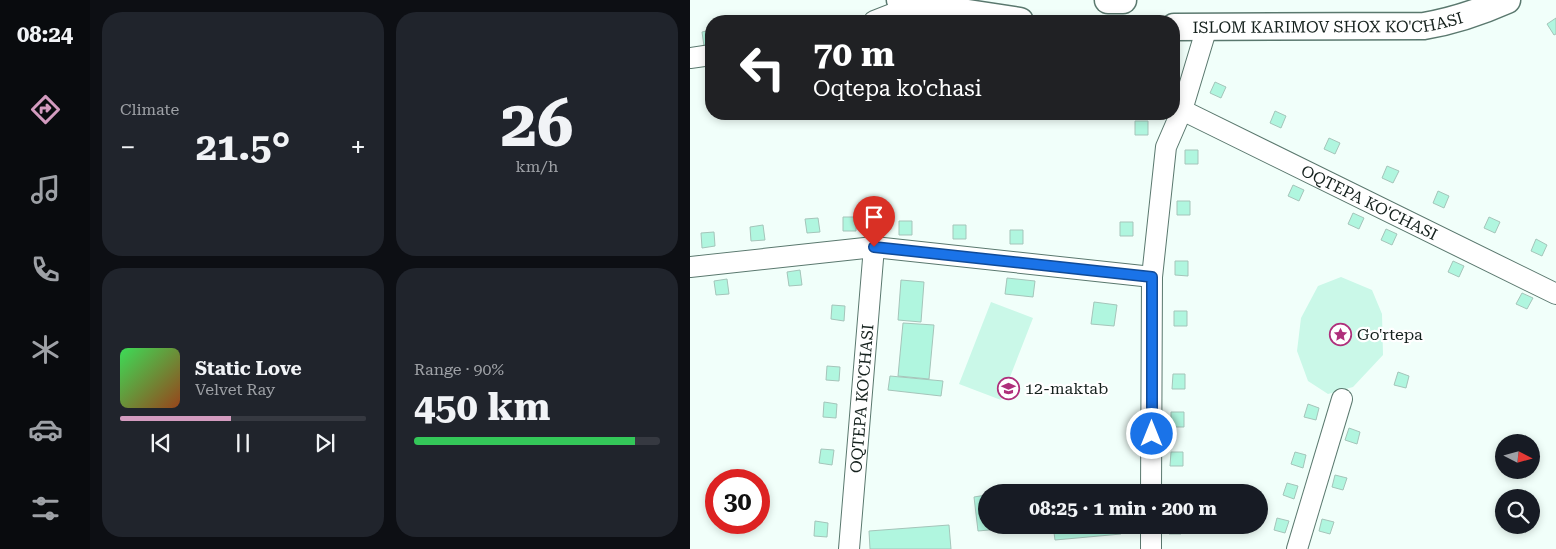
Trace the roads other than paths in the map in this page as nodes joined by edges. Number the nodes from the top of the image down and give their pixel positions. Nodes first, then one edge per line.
1 (1108, 0) edge
2 (1123, 0) edge
3 (1507, 0) edge
4 (908, 3) edge
5 (885, 15) edge
6 (983, 15) edge
7 (1180, 27) edge
8 (1207, 27) junction
9 (705, 56) edge
10 (690, 58) edge
11 (1182, 110) junction
12 (1180, 115) edge
13 (1178, 120) edge
14 (874, 247) junction
15 (690, 267) edge
16 (1152, 277) junction
17 (1556, 294) edge
18 (1342, 399) dead end
19 (1152, 484) edge
20 (1152, 534) edge
21 (849, 549) edge
22 (1151, 549) edge
23 (1297, 549) edge

1 - 2 main road
3 - 8 main road, ISLOM KARIMOV SHOX KO'CHASI
4 - 5 street
4 - 6 main road
7 - 8 main road, ISLOM KARIMOV SHOX KO'CHASI
8 - 11 street
9 - 10 street
11 - 12 street
11 - 17 street, OQTEPA KO'CHASI
13 - 16 street
14 - 15 street
14 - 16 street
14 - 21 street, OQTEPA KO'CHASI
16 - 19 street
18 - 23 street
20 - 22 street

